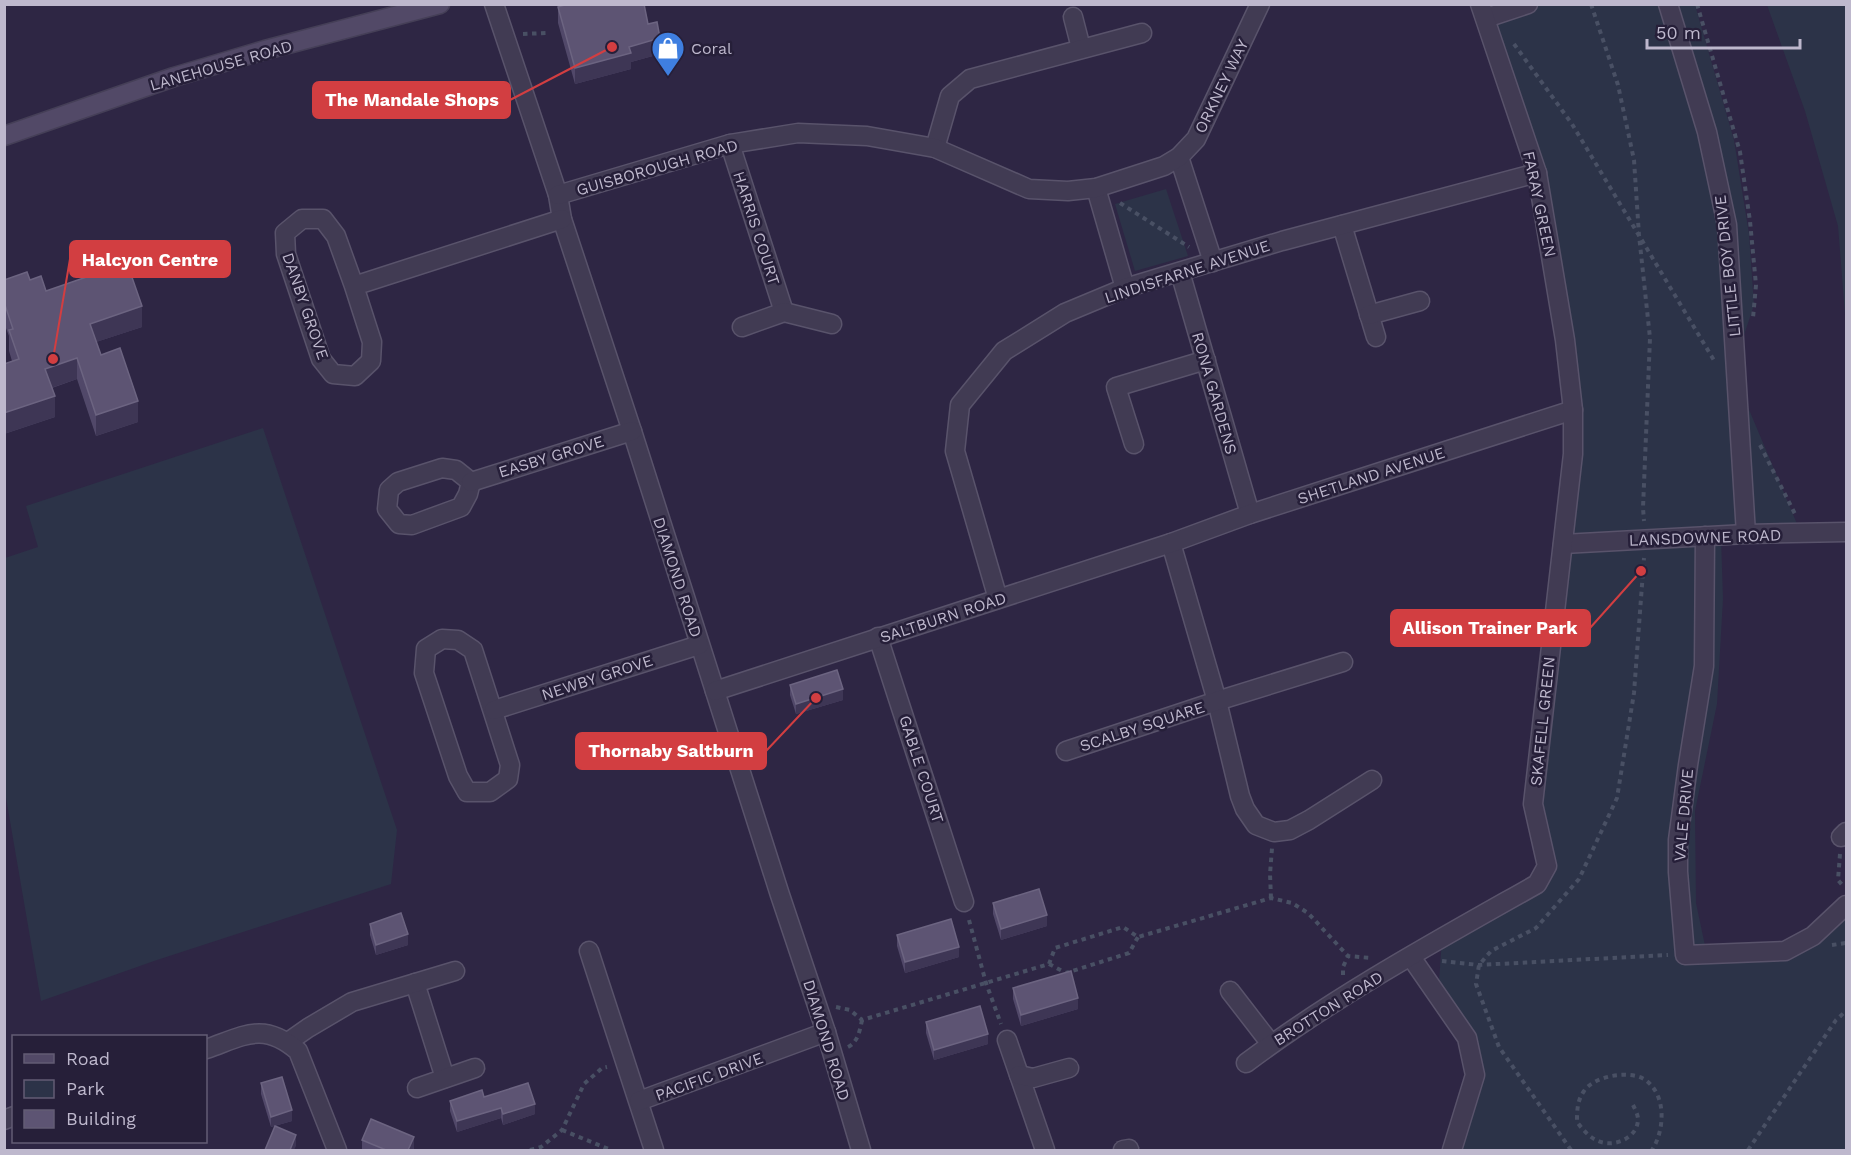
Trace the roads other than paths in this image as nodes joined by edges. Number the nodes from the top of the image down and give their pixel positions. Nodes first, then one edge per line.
1 (440, 4) edge
2 (494, 4) edge
3 (1260, 4) edge
4 (1528, 4) edge
5 (1668, 4) edge
6 (1483, 11) edge
7 (1073, 17) dead end
8 (1142, 33) dead end
9 (1081, 48) junction
10 (4, 136) edge
11 (729, 144) junction
12 (935, 148) junction
13 (1179, 157) junction
14 (1537, 173) junction
15 (1096, 188) junction
16 (558, 195) junction
17 (562, 219) junction
18 (1342, 225) junction
19 (1213, 262) junction
20 (1180, 272) junction
21 (354, 286) junction
22 (1125, 288) junction
23 (1420, 301) dead end
24 (784, 312) junction
25 (1369, 315) junction
26 (832, 324) dead end
27 (742, 327) dead end
28 (1376, 338) dead end
29 (1206, 360) junction
30 (1573, 410) junction
31 (632, 431) junction
32 (1134, 444) dead end
33 (471, 482) dead end
34 (1250, 514) junction
35 (1846, 532) edge
36 (1746, 534) junction
37 (1705, 536) junction
38 (1171, 543) junction
39 (1563, 544) junction
40 (998, 599) junction
41 (878, 637) junction
42 (699, 645) junction
43 (1343, 662) dead end
44 (715, 691) junction
45 (1217, 701) junction
46 (494, 710) junction
47 (1066, 751) dead end
48 (1372, 780) dead end
49 (964, 902) road end
50 (1846, 905) edge
51 (589, 951) dead end
52 (1412, 957) junction
53 (455, 970) dead end
54 (415, 983) junction
55 (1230, 991) dead end
56 (826, 1032) junction
57 (1007, 1040) road end
58 (288, 1042) junction
59 (1271, 1044) junction
60 (207, 1049) edge
61 (1246, 1063) dead end
62 (475, 1068) dead end
63 (1069, 1068) dead end
64 (1019, 1075) junction
65 (445, 1078) junction
66 (417, 1088) dead end
67 (639, 1101) junction
68 (337, 1150) edge
69 (654, 1150) edge
70 (861, 1150) edge
71 (1045, 1150) edge
72 (1452, 1150) edge

1 - 10 street, LANEHOUSE ROAD
2 - 16 street, DIAMOND ROAD
3 - 13 street, ORKNEY WAY
4 - 6 street
5 - 36 street, LITTLE BOY DRIVE
6 - 14 street, FARAY GREEN
7 - 9 street
8 - 9 street
9 - 12 street
11 - 12 street, GUISBOROUGH ROAD
11 - 16 street, GUISBOROUGH ROAD
11 - 24 street, HARRIS COURT
12 - 15 street, ORKNEY WAY
13 - 15 street, ORKNEY WAY
13 - 19 street
14 - 18 street, LINDISFARNE AVENUE
14 - 30 street, FARAY GREEN
15 - 22 street
16 - 17 street, DIAMOND ROAD
17 - 21 street
17 - 31 street, DIAMOND ROAD
18 - 19 street, LINDISFARNE AVENUE
18 - 25 street
19 - 20 street, LINDISFARNE AVENUE
20 - 22 street, LINDISFARNE AVENUE
20 - 29 street, RONA GARDENS
21 - 21 street, DANBY GROVE
22 - 40 street, LINDISFARNE AVENUE
23 - 25 street
24 - 26 street
24 - 27 street
25 - 28 street
29 - 32 street
29 - 34 street, RONA GARDENS
30 - 34 street, SHETLAND AVENUE
30 - 39 street, SKAFELL GREEN
31 - 33 street, EASBY GROVE
31 - 42 street, DIAMOND ROAD
34 - 38 street, SHETLAND AVENUE
35 - 36 street, LANSDOWNE ROAD
36 - 37 street, LANSDOWNE ROAD
37 - 39 street, LANSDOWNE ROAD
37 - 50 street, VALE DRIVE
38 - 40 street, SALTBURN ROAD
38 - 45 street
39 - 52 street, SKAFELL GREEN
40 - 41 street, SALTBURN ROAD
41 - 44 street, SALTBURN ROAD
41 - 49 street, GABLE COURT
42 - 44 street, DIAMOND ROAD
42 - 46 street, NEWBY GROVE
43 - 45 street, SCALBY SQUARE
44 - 56 street, DIAMOND ROAD
45 - 47 street, SCALBY SQUARE
45 - 48 street, SCALBY SQUARE
46 - 46 street
51 - 67 street
52 - 59 street, BROTTON ROAD
52 - 72 street
53 - 54 street
54 - 58 street
54 - 65 street
55 - 59 street
56 - 67 street, PACIFIC DRIVE
56 - 70 street, DIAMOND ROAD
57 - 64 street
58 - 60 street
58 - 68 street
59 - 61 street, BROTTON ROAD
62 - 65 street
63 - 64 street
64 - 71 street
65 - 66 street
67 - 69 street, PACIFIC DRIVE

